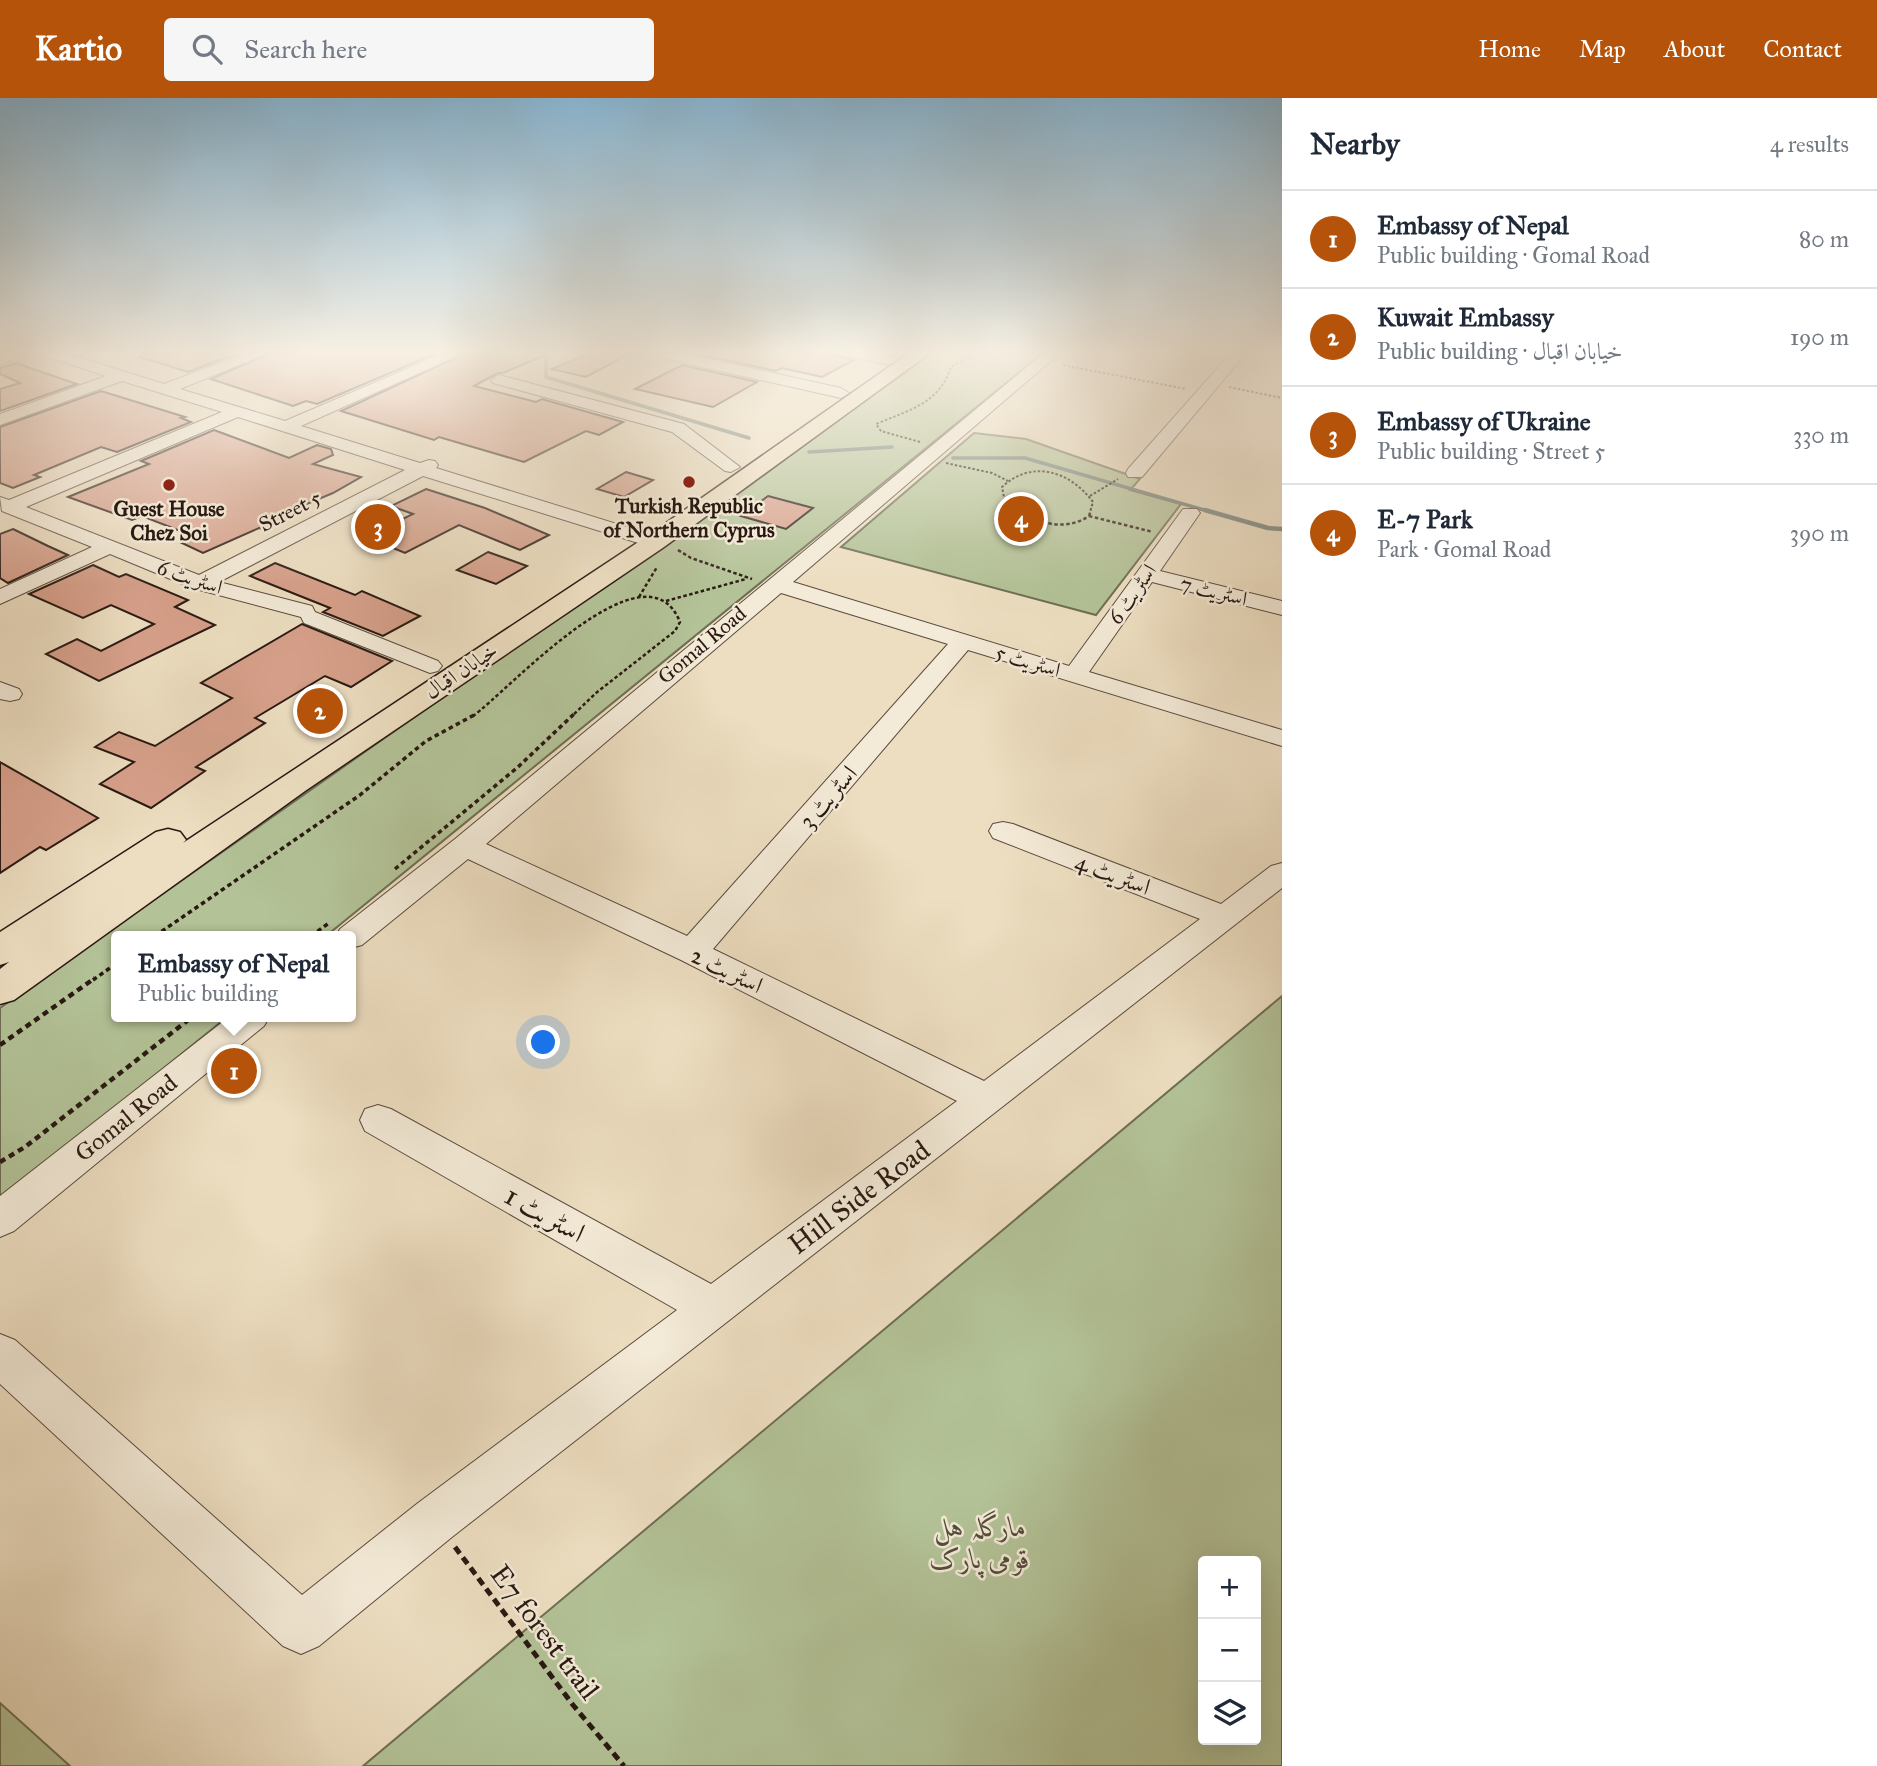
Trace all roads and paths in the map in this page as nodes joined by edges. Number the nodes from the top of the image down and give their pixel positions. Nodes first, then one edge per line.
1 (190, 431) edge
2 (297, 431) edge
3 (347, 431) edge
4 (682, 431) edge
5 (785, 431) edge
6 (807, 431) edge
7 (881, 431) edge
8 (952, 431) edge
9 (1169, 431) edge
10 (926, 451) junction
11 (439, 459) junction
12 (731, 467) junction
13 (421, 470) junction
14 (1127, 476) joint
15 (1007, 481) junction
16 (1090, 496) junction
17 (5, 505) edge
18 (1190, 513) dead end
19 (1089, 516) junction
20 (655, 535) junction
21 (1172, 537) junction
22 (110, 547) junction
23 (1147, 574) junction
24 (748, 578) junction
25 (200, 583) junction
26 (775, 584) junction
27 (0, 597) edge
28 (639, 597) junction
29 (665, 602) junction
30 (1282, 608) edge
31 (963, 641) junction
32 (430, 666) junction
33 (1075, 675) junction
34 (1282, 738) edge
35 (1003, 831) dead end
36 (465, 846) junction
37 (395, 869) dead end
38 (1282, 873) edge
39 (1224, 917) junction
40 (332, 920) dead end
41 (162, 931) edge
42 (318, 931) edge
43 (356, 933) edge
44 (0, 951) edge
45 (692, 952) junction
46 (111, 967) edge
47 (0, 989) edge
48 (186, 1022) edge
49 (246, 1022) edge
50 (0, 1045) edge
51 (987, 1098) junction
52 (378, 1120) dead end
53 (0, 1162) edge
54 (0, 1219) edge
55 (713, 1308) junction
56 (0, 1355) edge
57 (435, 1520) junction
58 (624, 1766) edge

1 - 17 street
2 - 13 street
3 - 11 street
4 - 12 street
5 - 12 main road, خیابان اقبال
6 - 20 main road, خیابان اقبال
7 - 10 path
8 - 10 street, Gomal Road
9 - 14 street
10 - 15 path
10 - 26 street, Gomal Road
11 - 13 street, Street 5
11 - 20 street
12 - 20 main road, خیابان اقبال
13 - 20 street
13 - 25 street, Street 5
14 - 16 path
15 - 16 path
15 - 19 path
16 - 19 path
17 - 22 street, اسٹریٹ 6
18 - 21 street, اسٹریٹ 6
19 - 21 path
20 - 24 path
20 - 28 path
20 - 32 main road, خیابان اقبال
20 - 47 main road, خیابان اقبال
21 - 23 street, اسٹریٹ 6
22 - 25 street, اسٹریٹ 6
22 - 27 street
23 - 30 street, اسٹریٹ 7
23 - 33 street, اسٹریٹ 6
24 - 26 path
24 - 29 path
25 - 32 street, اسٹریٹ 6
26 - 31 street, اسٹریٹ 5
26 - 36 street, Gomal Road
28 - 29 path
28 - 41 path
29 - 37 path
31 - 33 street, اسٹریٹ 5
31 - 45 street, اسٹریٹ 3
32 - 44 main road, خیابان اقبال
33 - 34 street, اسٹریٹ 5
35 - 39 street, اسٹریٹ 4
36 - 43 street, Gomal Road
36 - 45 street, اسٹریٹ 2
38 - 39 street, Hill Side Road
39 - 51 street, Hill Side Road
40 - 42 path
45 - 51 street, اسٹریٹ 2
46 - 50 path
48 - 53 path
49 - 54 street, Gomal Road
51 - 55 street, Hill Side Road
52 - 55 street, اسٹریٹ 1
55 - 57 street, Hill Side Road
56 - 57 street, Hill Side Road
57 - 58 path, E7 forest trail

